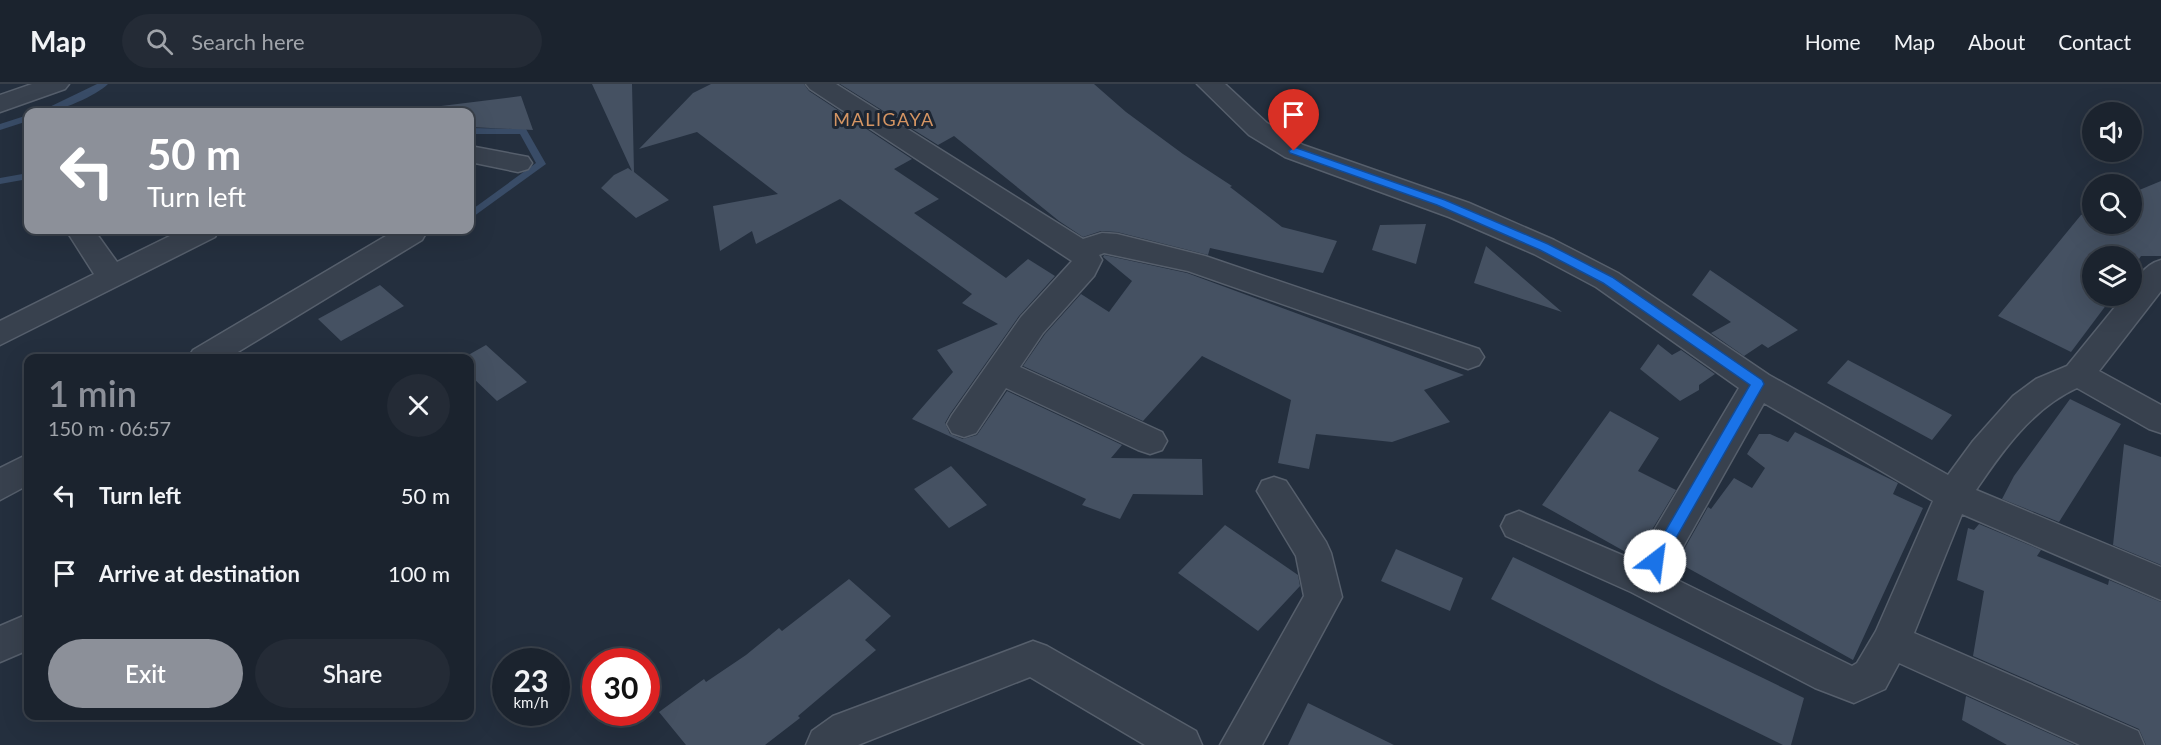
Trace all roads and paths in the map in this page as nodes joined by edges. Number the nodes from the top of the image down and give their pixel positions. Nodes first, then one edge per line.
1 (56, 84) edge
2 (819, 84) edge
3 (1210, 84) edge
4 (0, 104) edge
5 (474, 155) edge
6 (518, 163) dead end
7 (83, 234) edge
8 (197, 234) edge
9 (410, 234) edge
10 (1080, 251) junction
11 (2161, 270) edge
12 (111, 277) junction
13 (0, 334) edge
14 (228, 353) edge
15 (1468, 357) dead end
16 (1000, 371) junction
17 (2078, 374) junction
18 (1758, 384) junction
19 (2161, 420) edge
20 (964, 424) dead end
21 (1150, 441) dead end
22 (24, 471) edge
23 (0, 486) edge
24 (1274, 491) dead end
25 (1953, 495) junction
26 (1519, 526) dead end
27 (1644, 581) junction
28 (2161, 584) edge
29 (24, 633) edge
30 (1891, 641) junction
31 (0, 645) edge
32 (826, 745) edge
33 (1182, 745) edge
34 (1240, 745) edge
35 (2124, 745) edge

1 - 4 street
2 - 10 street
3 - 18 street
5 - 6 street
7 - 12 street
8 - 12 street
9 - 14 street
10 - 15 street
10 - 16 street
11 - 17 street
12 - 13 street
16 - 20 street
16 - 21 street
17 - 19 street
17 - 25 street
18 - 25 street
18 - 27 street
22 - 23 street
24 - 34 street
25 - 28 street
25 - 30 street
26 - 27 street
27 - 30 street
29 - 31 street
30 - 35 street
32 - 33 street

